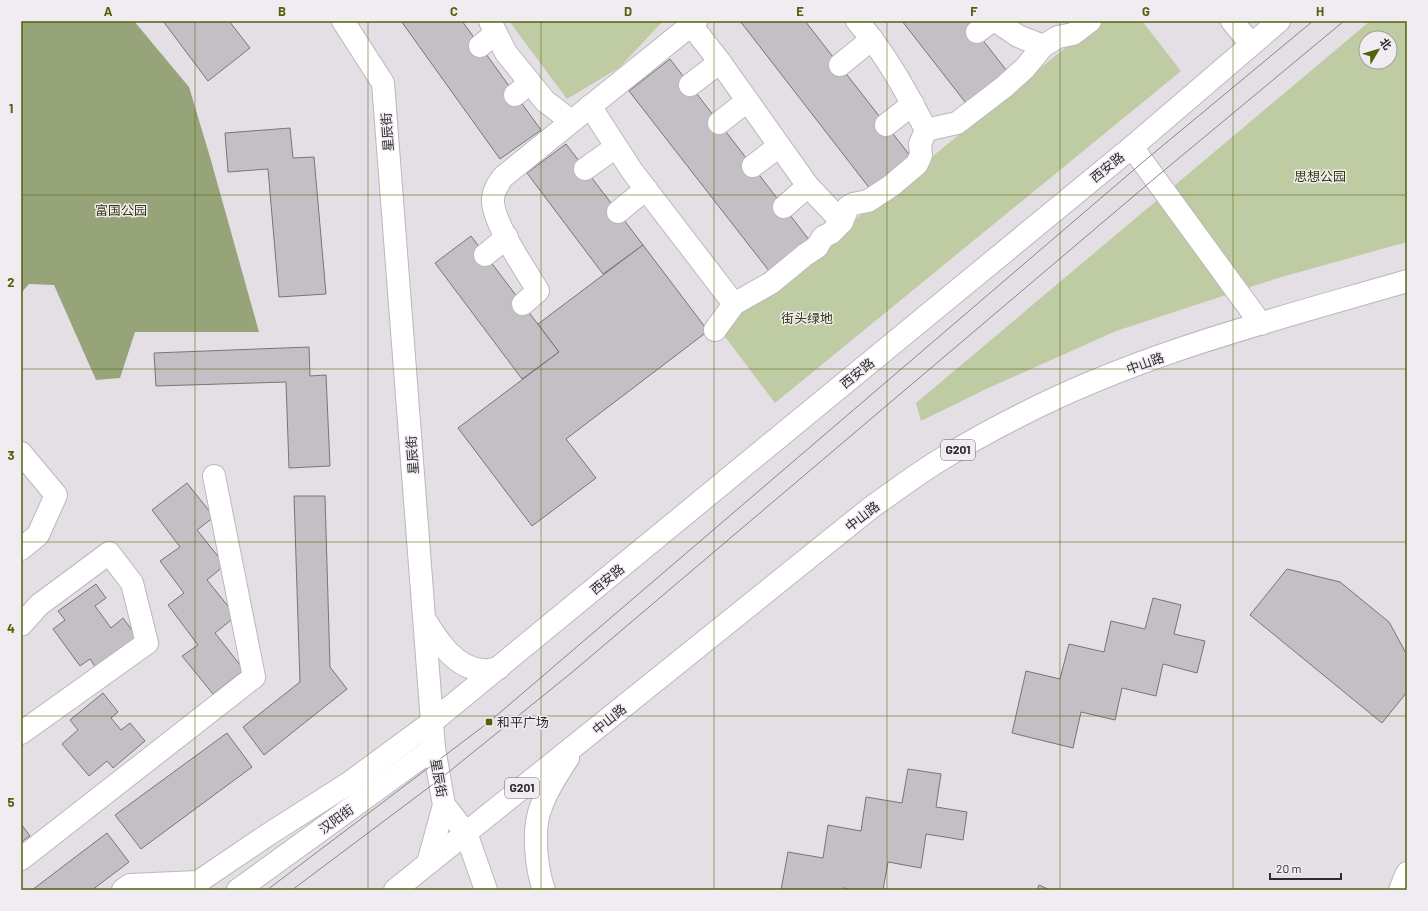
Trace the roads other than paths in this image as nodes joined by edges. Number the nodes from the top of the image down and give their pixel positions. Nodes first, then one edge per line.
1 (343, 21) edge
2 (857, 21) edge
3 (996, 21) edge
4 (1090, 21) edge
5 (1232, 21) edge
6 (1279, 21) edge
7 (692, 22) edge
8 (488, 33) edge
9 (872, 39) junction
10 (1251, 44) junction
11 (1043, 46) junction
12 (720, 62) junction
13 (840, 65) dead end
14 (690, 85) dead end
15 (747, 101) junction
16 (913, 104) junction
17 (590, 106) junction
18 (571, 121) junction
19 (719, 123) dead end
20 (886, 125) dead end
21 (926, 130) junction
22 (778, 146) junction
23 (616, 147) junction
24 (1132, 147) junction
25 (753, 166) dead end
26 (585, 169) dead end
27 (808, 186) junction
28 (646, 189) junction
29 (784, 207) dead end
30 (618, 212) dead end
31 (842, 222) junction
32 (507, 237) junction
33 (485, 255) dead end
34 (1407, 281) edge
35 (523, 304) dead end
36 (734, 304) junction
37 (1261, 324) junction
38 (715, 330) dead end
39 (21, 453) edge
40 (214, 476) dead end
41 (21, 549) edge
42 (424, 619) junction
43 (21, 625) edge
44 (499, 668) junction
45 (432, 722) junction
46 (21, 733) edge
47 (578, 744) junction
48 (434, 748) junction
49 (444, 804) junction
50 (466, 833) junction
51 (21, 859) edge
52 (428, 863) junction
53 (1407, 872) edge
54 (123, 890) edge
55 (238, 890) edge
56 (395, 890) edge
57 (486, 890) edge
58 (544, 890) edge
59 (1400, 890) edge

1 - 42 main road, 星辰街
2 - 9 main road
3 - 11 main road
4 - 11 main road
5 - 10 main road
6 - 10 main road, 西安路
7 - 12 main road
7 - 17 main road
8 - 18 main road
9 - 13 main road
9 - 16 main road
10 - 24 main road, 西安路
11 - 21 main road
12 - 14 main road
12 - 15 main road
15 - 19 main road
15 - 22 main road
16 - 20 main road
16 - 21 main road
17 - 18 main road
17 - 23 main road
18 - 32 main road
21 - 31 main road
22 - 25 main road
22 - 27 main road
23 - 26 main road
23 - 28 main road
24 - 37 main road
24 - 44 main road, 西安路
27 - 29 main road
27 - 31 main road
28 - 30 main road
28 - 36 main road
31 - 36 main road
32 - 33 main road
32 - 35 main road
34 - 37 main road, 中山路 / G201
36 - 38 main road
37 - 47 main road, 中山路 / G201
39 - 41 main road
40 - 51 main road
42 - 44 main road
42 - 45 main road, 星辰街
43 - 46 main road
44 - 45 main road, 西安路
45 - 48 main road, 星辰街
45 - 54 main road, 西安路
47 - 50 main road, 中山路 / G201
47 - 58 main road
48 - 49 main road, 星辰街
48 - 55 main road, 汉阳街
49 - 50 main road, 星辰街
49 - 52 main road
50 - 52 main road, 中山路 / G201
50 - 57 main road, 星辰街
52 - 56 main road, 中山路 / G201
53 - 59 main road

